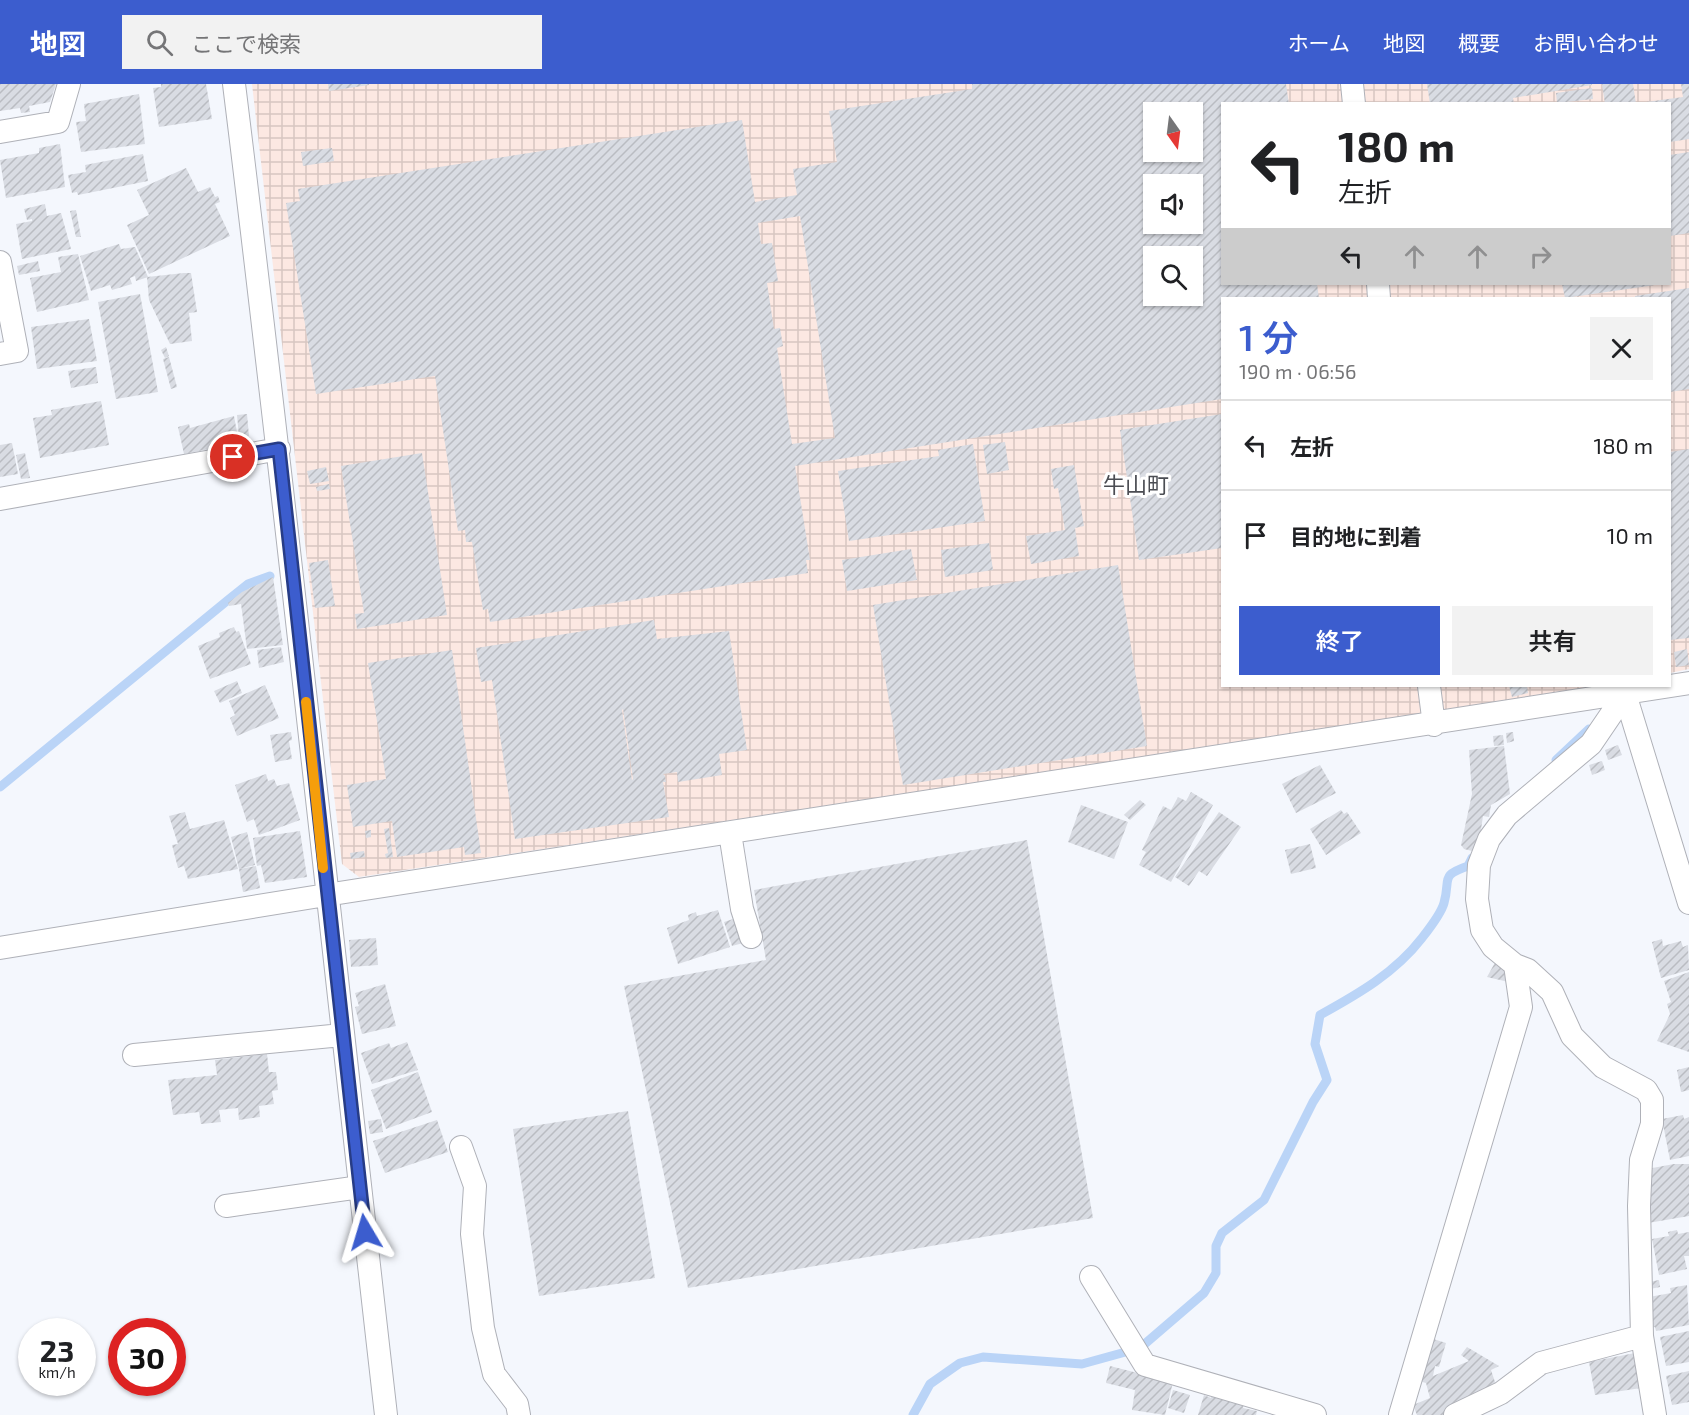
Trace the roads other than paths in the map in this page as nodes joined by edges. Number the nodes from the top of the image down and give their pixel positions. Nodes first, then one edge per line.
1 (69, 84) edge
2 (234, 84) edge
3 (1352, 84) edge
4 (1354, 102) edge
5 (0, 132) edge
6 (0, 262) edge
7 (0, 354) edge
8 (279, 449) junction
9 (0, 498) edge
10 (1689, 683) edge
11 (1671, 686) edge
12 (1429, 687) edge
13 (1666, 687) edge
14 (1625, 694) junction
15 (1434, 725) junction
16 (730, 832) junction
17 (326, 894) junction
18 (1689, 903) edge
19 (751, 937) dead end
20 (0, 948) edge
21 (1515, 964) junction
22 (342, 1035) junction
23 (135, 1055) dead end
24 (461, 1147) dead end
25 (360, 1187) junction
26 (226, 1206) dead end
27 (1091, 1277) dead end
28 (1642, 1336) junction
29 (386, 1415) edge
30 (519, 1415) edge
31 (1315, 1415) edge
32 (1400, 1415) edge
33 (1455, 1415) edge
34 (1655, 1415) edge

1 - 5 street
2 - 8 street
3 - 4 street
6 - 7 street
8 - 9 street
8 - 17 street
10 - 11 street
12 - 15 street
13 - 14 street
14 - 15 street
14 - 18 street
14 - 21 street
15 - 16 street
16 - 17 street
16 - 19 street
17 - 20 street
17 - 22 street
21 - 28 street
21 - 32 street
22 - 23 street
22 - 25 street
24 - 30 street
25 - 26 street
25 - 29 street
27 - 31 street
28 - 33 street
28 - 34 street

